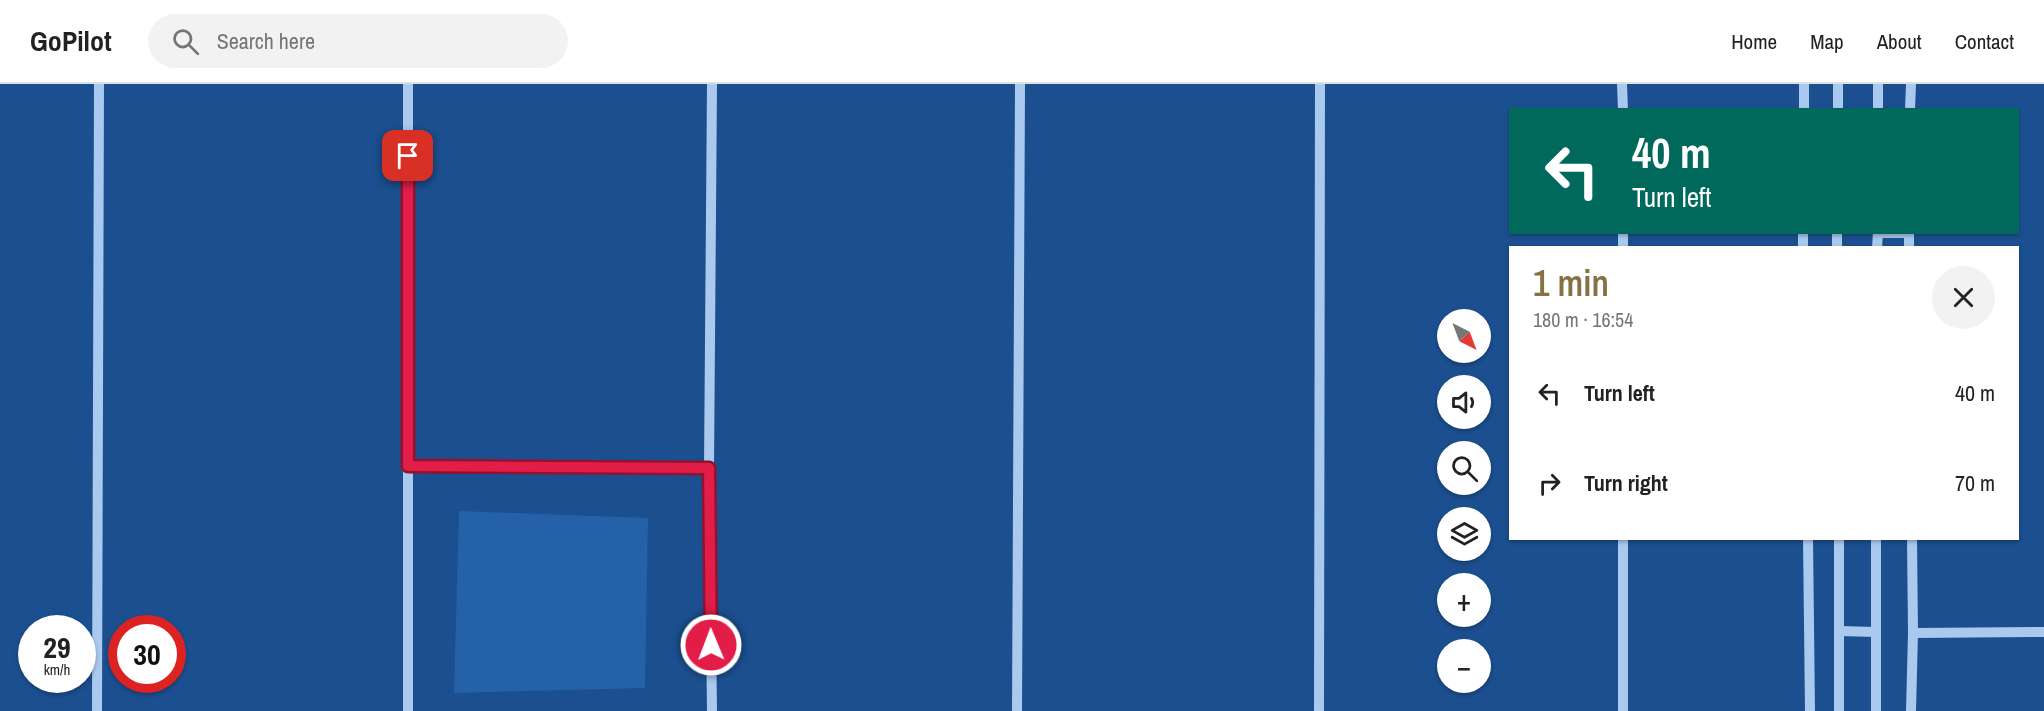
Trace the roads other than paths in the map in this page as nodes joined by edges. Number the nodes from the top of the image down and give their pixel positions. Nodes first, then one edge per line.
1 (99, 84) edge
2 (408, 84) edge
3 (712, 84) edge
4 (1020, 84) edge
5 (1320, 84) edge
6 (1622, 84) edge
7 (1804, 84) edge
8 (1838, 84) edge
9 (1878, 84) edge
10 (1911, 84) edge
11 (1623, 108) edge
12 (1804, 108) edge
13 (1838, 108) edge
14 (1878, 108) edge
15 (1910, 108) edge
16 (408, 466) junction
17 (709, 468) junction
18 (1623, 540) edge
19 (1808, 540) edge
20 (1839, 540) edge
21 (1876, 540) edge
22 (1912, 540) edge
23 (1839, 631) junction
24 (1876, 632) junction
25 (2044, 632) edge
26 (1912, 633) junction
27 (97, 711) edge
28 (408, 711) edge
29 (712, 711) edge
30 (1017, 711) edge
31 (1319, 711) edge
32 (1623, 711) edge
33 (1810, 711) edge
34 (1839, 711) edge
35 (1876, 711) edge
36 (1911, 711) edge

1 - 27 street
2 - 16 street
3 - 17 street
4 - 30 street
5 - 31 street
6 - 11 street
7 - 12 street
8 - 13 street
9 - 14 street
10 - 15 street
16 - 17 street
16 - 28 street
17 - 29 street
18 - 32 street
19 - 33 street
20 - 23 street
21 - 24 street
22 - 26 street
23 - 24 street
23 - 34 street
24 - 35 street
25 - 26 street
26 - 36 street

